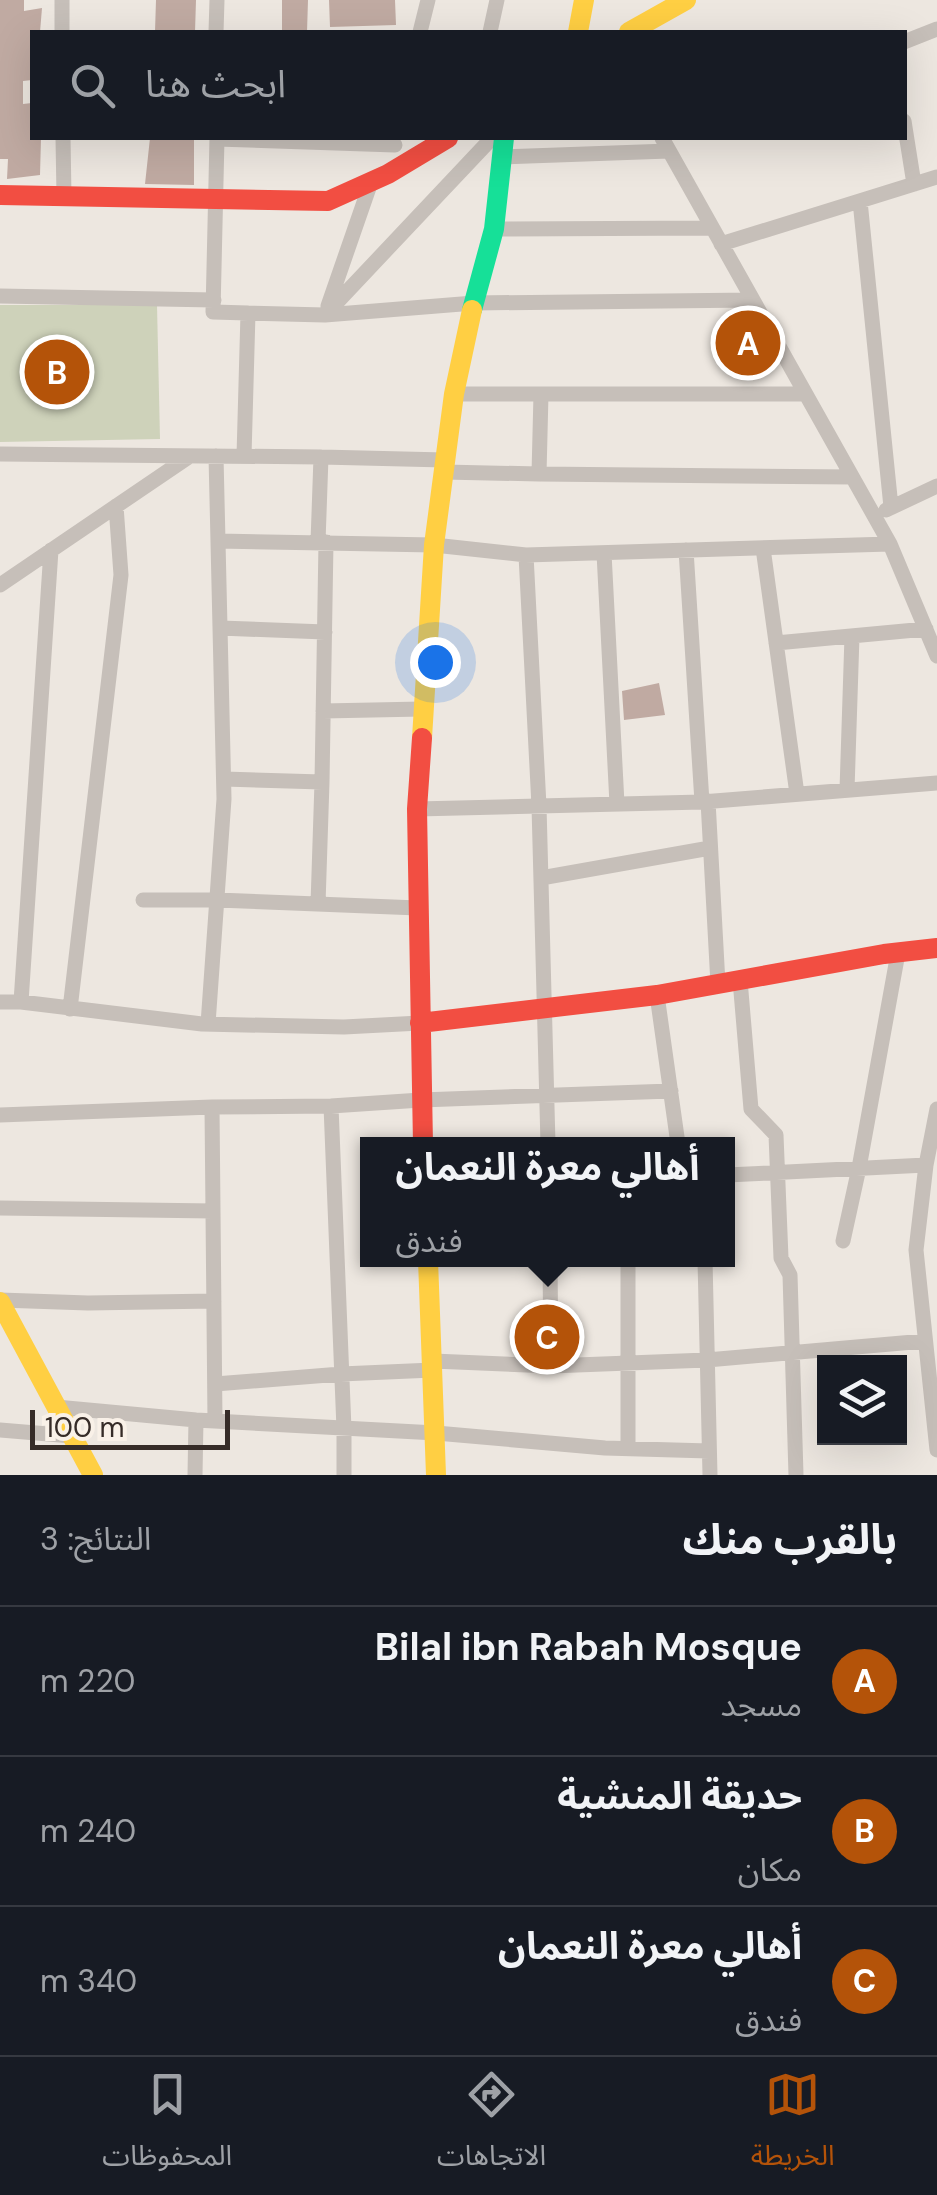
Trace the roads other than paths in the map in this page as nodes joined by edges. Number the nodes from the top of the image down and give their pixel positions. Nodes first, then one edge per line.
1 (62, 0) edge
2 (216, 0) edge
3 (428, 0) edge
4 (497, 0) edge
5 (584, 0) edge
6 (686, 0) edge
7 (937, 29) edge
8 (62, 30) edge
9 (216, 30) edge
10 (420, 30) edge
11 (490, 30) edge
12 (578, 30) edge
13 (632, 30) edge
14 (907, 41) edge
15 (63, 140) edge
16 (217, 140) edge
17 (336, 140) edge
18 (445, 140) edge
19 (490, 140) edge
20 (907, 140) edge
21 (395, 141) edge
22 (666, 142) edge
23 (504, 147) edge
24 (937, 176) edge
25 (379, 178) junction
26 (914, 184) junction
27 (0, 195) edge
28 (64, 196) junction
29 (216, 198) junction
30 (860, 200) junction
31 (712, 228) junction
32 (494, 229) junction
33 (721, 244) junction
34 (0, 296) edge
35 (214, 300) junction
36 (752, 300) junction
37 (474, 302) junction
38 (248, 313) junction
39 (325, 315) junction
40 (454, 394) junction
41 (541, 394) junction
42 (805, 394) junction
43 (0, 454) edge
44 (190, 456) junction
45 (216, 456) junction
46 (244, 456) junction
47 (320, 457) junction
48 (444, 466) junction
49 (540, 474) junction
50 (852, 477) junction
51 (937, 486) edge
52 (116, 506) junction
53 (892, 507) junction
54 (874, 515) junction
55 (218, 541) junction
56 (322, 542) junction
57 (890, 544) junction
58 (434, 545) junction
59 (763, 548) junction
60 (52, 550) junction
61 (686, 550) junction
62 (604, 553) junction
63 (526, 555) junction
64 (0, 585) edge
65 (220, 628) junction
66 (926, 629) junction
67 (325, 632) junction
68 (852, 636) junction
69 (776, 643) junction
70 (937, 656) edge
71 (422, 709) junction
72 (323, 711) junction
73 (224, 778) junction
74 (322, 782) junction
75 (937, 782) edge
76 (847, 790) junction
77 (797, 794) junction
78 (705, 802) junction
79 (617, 804) junction
80 (539, 806) junction
81 (417, 809) junction
82 (710, 848) junction
83 (542, 878) junction
84 (143, 900) dead end
85 (217, 900) junction
86 (318, 904) junction
87 (418, 908) junction
88 (937, 948) edge
89 (898, 952) junction
90 (740, 980) junction
91 (718, 984) junction
92 (658, 995) junction
93 (0, 1002) edge
94 (21, 1002) junction
95 (546, 1008) junction
96 (70, 1009) junction
97 (208, 1024) junction
98 (420, 1024) junction
99 (670, 1091) junction
100 (548, 1095) junction
101 (421, 1100) junction
102 (331, 1106) junction
103 (212, 1108) junction
104 (937, 1110) edge
105 (0, 1116) edge
106 (423, 1137) edge
107 (548, 1137) edge
108 (677, 1137) edge
109 (926, 1165) junction
110 (859, 1168) junction
111 (778, 1172) junction
112 (735, 1174) edge
113 (930, 1193) edge
114 (0, 1208) edge
115 (213, 1211) junction
116 (937, 1236) edge
117 (843, 1241) dead end
118 (917, 1241) junction
119 (428, 1267) edge
120 (550, 1267) edge
121 (628, 1267) edge
122 (705, 1267) edge
123 (0, 1301) edge
124 (214, 1301) junction
125 (930, 1317) edge
126 (6, 1324) edge
127 (924, 1342) junction
128 (792, 1352) junction
129 (707, 1360) junction
130 (628, 1362) junction
131 (433, 1366) junction
132 (551, 1366) junction
133 (341, 1374) junction
134 (215, 1384) junction
135 (933, 1385) edge
136 (56, 1407) junction
137 (196, 1420) junction
138 (215, 1421) junction
139 (344, 1429) junction
140 (0, 1430) edge
141 (436, 1433) junction
142 (72, 1436) junction
143 (937, 1446) edge
144 (628, 1448) junction
145 (709, 1451) junction
146 (93, 1475) edge
147 (195, 1475) edge
148 (344, 1475) edge
149 (436, 1475) edge
150 (710, 1475) edge
151 (796, 1475) edge

1 - 8 street
2 - 9 street
3 - 10 street
4 - 11 street
5 - 12 street
6 - 13 street
7 - 14 street
15 - 28 street
16 - 29 street
17 - 21 street
18 - 25 street
19 - 39 street
20 - 26 street
21 - 25 street
22 - 23 street
22 - 31 street
23 - 32 street
24 - 26 street
25 - 29 street
25 - 39 street
26 - 30 street
27 - 28 street
28 - 29 street
29 - 35 street
30 - 33 street
30 - 53 street
31 - 32 street
31 - 33 street
32 - 37 street
33 - 36 street
34 - 35 street
35 - 38 street
36 - 37 street
36 - 42 street
37 - 39 street
37 - 40 street
38 - 39 street
38 - 46 street
40 - 41 street
40 - 48 street
41 - 42 street
41 - 49 street
42 - 50 street
43 - 44 street
44 - 45 street
44 - 52 street
45 - 46 street
45 - 55 street
46 - 47 street
47 - 48 street
47 - 56 street
48 - 49 street
48 - 58 street
49 - 50 street
50 - 54 street
51 - 53 street
52 - 60 street
52 - 96 street
53 - 54 street
54 - 57 street
55 - 56 street
55 - 65 street
56 - 58 street
56 - 67 street
57 - 59 street
57 - 66 street
58 - 63 street
58 - 71 street
59 - 61 street
59 - 69 street
60 - 64 street
60 - 94 street
61 - 62 street
61 - 78 street
62 - 63 street
62 - 79 street
63 - 80 street
65 - 67 street
65 - 73 street
66 - 68 street
66 - 70 street
67 - 72 street
68 - 69 street
68 - 76 street
69 - 77 street
71 - 72 street
71 - 81 street
72 - 74 street
73 - 74 street
73 - 85 street
74 - 86 street
75 - 76 street
76 - 77 street
77 - 78 street
78 - 79 street
78 - 82 street
79 - 80 street
80 - 81 street
80 - 83 street
81 - 87 street
82 - 83 street
82 - 91 street
83 - 95 street
84 - 85 street
85 - 86 street
85 - 97 street
86 - 87 street
87 - 98 street
88 - 89 street
89 - 90 street
89 - 110 street
90 - 91 street
90 - 111 street
91 - 92 street
92 - 95 street
92 - 99 street
93 - 94 street
94 - 96 street
95 - 98 street
95 - 100 street
96 - 97 street
97 - 98 street
98 - 101 street
99 - 100 street
99 - 108 street
100 - 101 street
100 - 107 street
101 - 102 street
101 - 106 street
102 - 103 street
102 - 133 street
103 - 105 street
103 - 115 street
104 - 109 street
109 - 110 street
109 - 113 street
110 - 111 street
110 - 117 street
111 - 112 street
111 - 128 street
113 - 118 street
114 - 115 street
115 - 124 street
116 - 118 street
118 - 125 street
119 - 131 street
120 - 132 street
121 - 130 street
122 - 129 street
123 - 124 street
123 - 126 street
124 - 134 street
125 - 127 street
126 - 136 street
127 - 128 street
127 - 135 street
128 - 129 street
128 - 151 street
129 - 130 street
129 - 145 street
130 - 132 street
130 - 144 street
131 - 132 street
131 - 133 street
131 - 141 street
133 - 134 street
133 - 139 street
134 - 138 street
135 - 143 street
136 - 137 street
136 - 142 street
137 - 138 street
137 - 147 street
138 - 139 street
139 - 141 street
139 - 148 street
140 - 142 street
141 - 144 street
141 - 149 street
142 - 146 street
144 - 145 street
145 - 150 street

